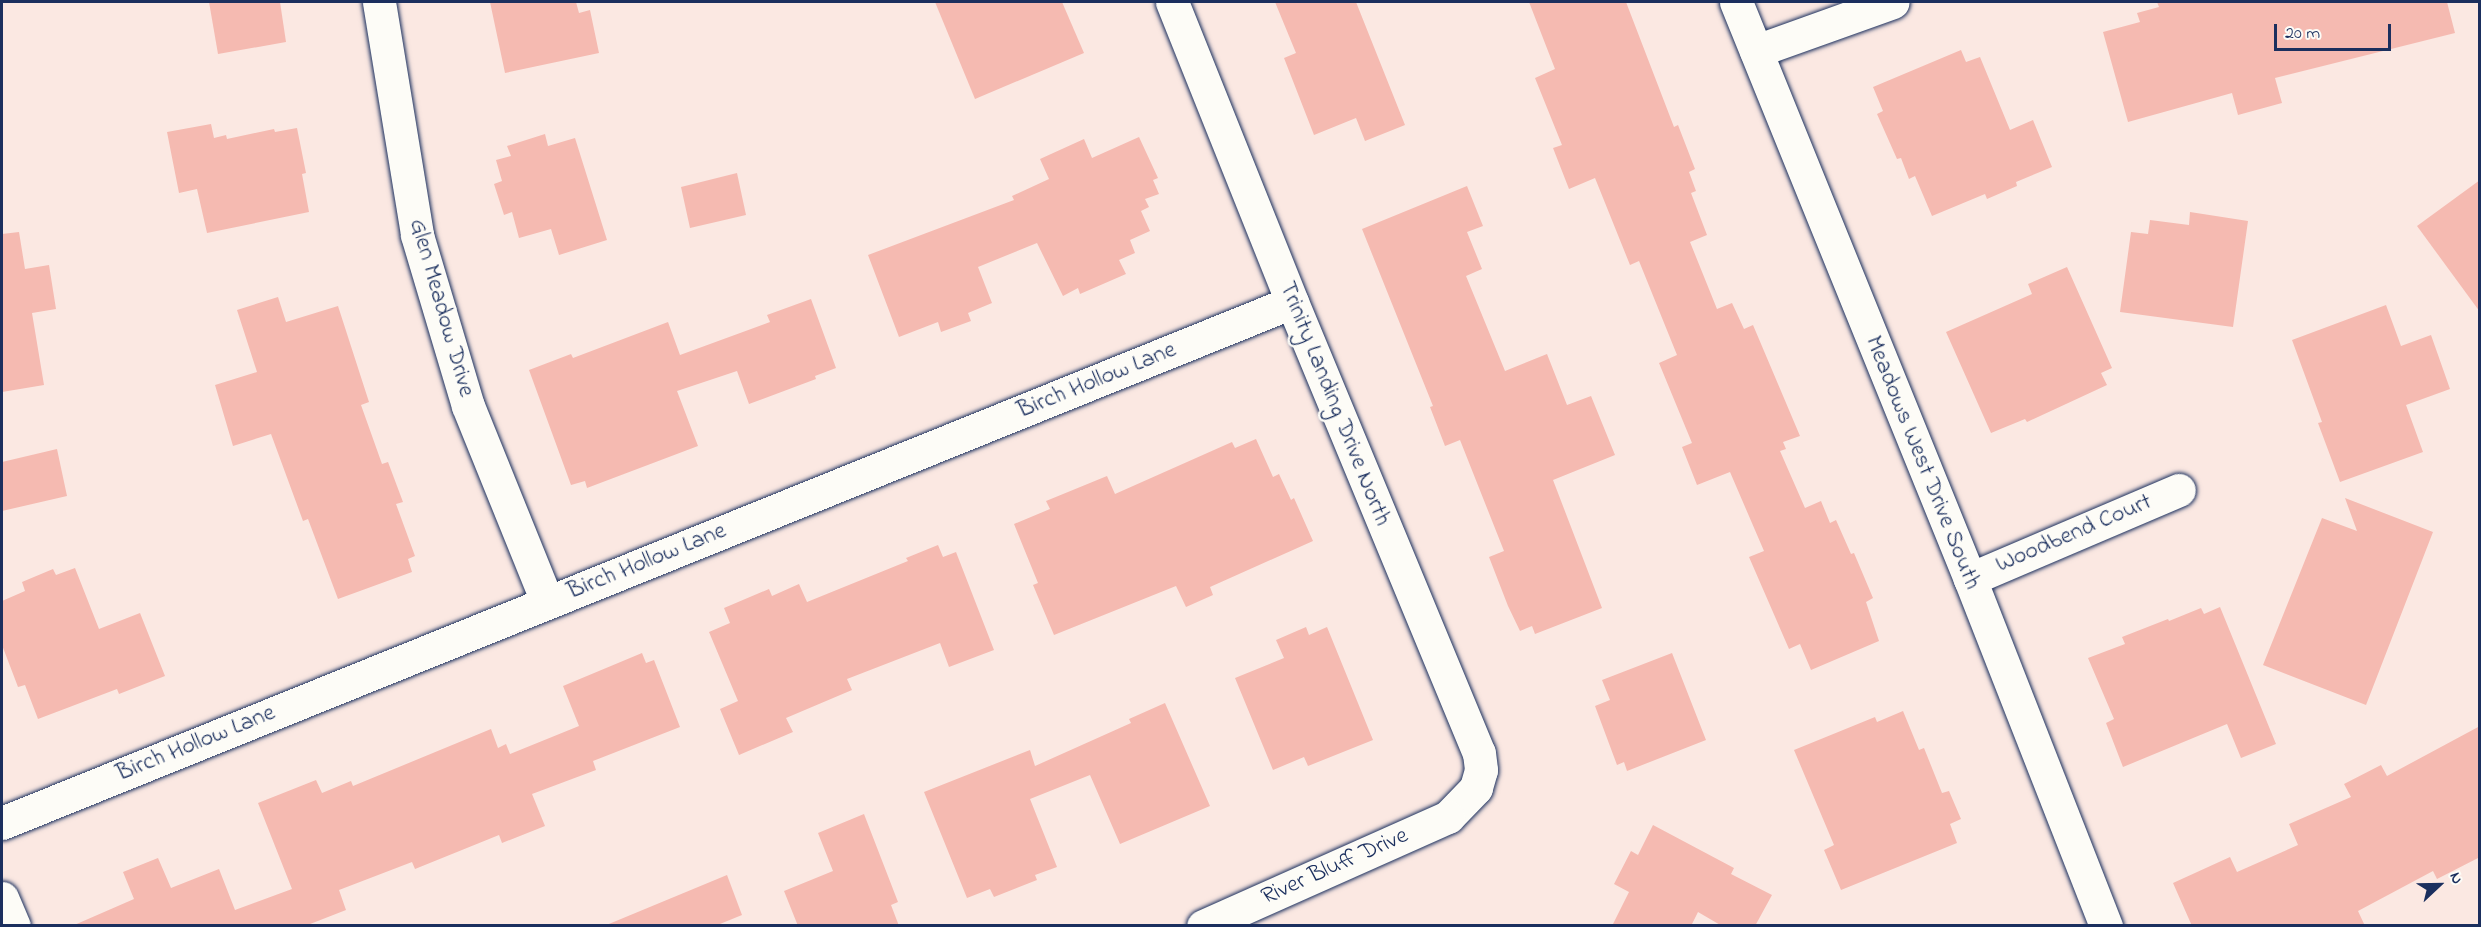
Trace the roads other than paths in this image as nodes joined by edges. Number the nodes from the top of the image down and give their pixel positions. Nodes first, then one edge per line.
1 (379, 2) edge
2 (1172, 2) edge
3 (1736, 2) edge
4 (1893, 2) edge
5 (1756, 51) junction
6 (1292, 302) junction
7 (2179, 490) dead end
8 (1970, 579) junction
9 (547, 602) junction
10 (1464, 804) joint
11 (2, 823) edge
12 (2, 898) edge
13 (14, 926) edge
14 (1203, 926) edge
15 (2106, 926) edge

1 - 9 street, Glen Meadow Drive
2 - 6 street, Trinity Landing Drive North
3 - 5 street, Meadows West Drive South
4 - 5 street
5 - 8 street, Meadows West Drive South
6 - 9 street, Birch Hollow Lane
6 - 10 street, Trinity Landing Drive North
7 - 8 street, Woodbend Court
8 - 15 street, Meadows West Drive South
9 - 11 street, Birch Hollow Lane
10 - 14 street, River Bluff Drive
12 - 13 street

